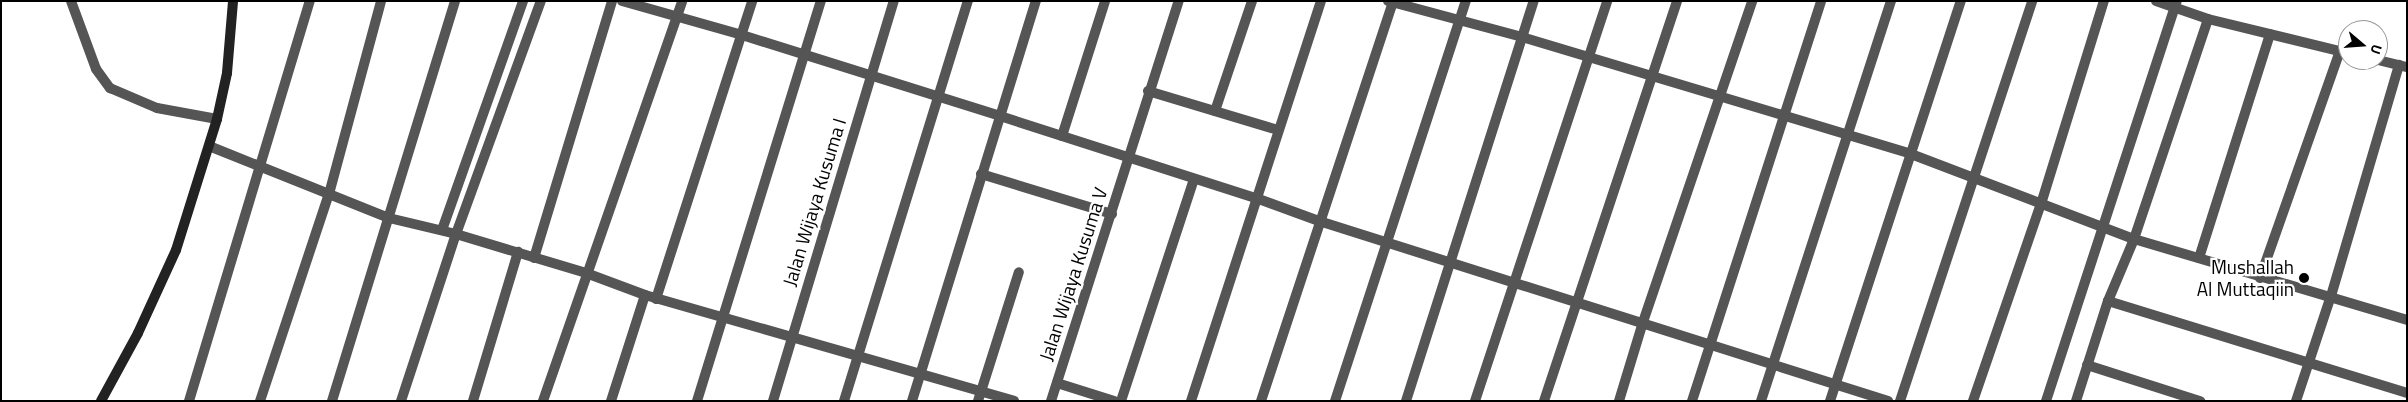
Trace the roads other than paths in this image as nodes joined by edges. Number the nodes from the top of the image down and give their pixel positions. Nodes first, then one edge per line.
1 (71, 1) edge
2 (233, 1) edge
3 (310, 1) edge
4 (381, 1) edge
5 (455, 1) edge
6 (523, 1) edge
7 (540, 1) edge
8 (612, 1) edge
9 (622, 1) edge
10 (682, 1) edge
11 (752, 1) edge
12 (821, 1) edge
13 (894, 1) edge
14 (968, 1) edge
15 (1036, 1) edge
16 (1106, 1) edge
17 (1179, 1) edge
18 (1252, 1) edge
19 (1320, 1) edge
20 (1466, 1) edge
21 (1534, 1) edge
22 (1607, 1) edge
23 (1677, 1) edge
24 (1752, 1) edge
25 (1821, 1) edge
26 (1891, 1) edge
27 (1961, 1) edge
28 (2032, 1) edge
29 (2104, 1) edge
30 (2156, 1) edge
31 (1391, 2) edge
32 (2176, 4) edge
33 (677, 16) junction
34 (2208, 19) junction
35 (1459, 22) junction
36 (2270, 34) junction
37 (742, 35) junction
38 (1522, 37) junction
39 (2338, 51) edge
40 (804, 55) junction
41 (1589, 58) junction
42 (2388, 62) edge
43 (2403, 66) edge
44 (2338, 68) edge
45 (870, 75) junction
46 (1653, 77) junction
47 (1148, 90) junction
48 (936, 96) junction
49 (1721, 97) junction
50 (1215, 111) junction
51 (1000, 116) junction
52 (1782, 116) junction
53 (218, 118) junction
54 (1278, 130) junction
55 (1845, 133) junction
56 (1062, 136) junction
57 (209, 146) junction
58 (1911, 154) junction
59 (1127, 157) junction
60 (261, 167) junction
61 (982, 174) junction
62 (1194, 179) junction
63 (1975, 179) junction
64 (329, 194) junction
65 (1256, 198) junction
66 (2041, 204) junction
67 (1112, 214) junction
68 (389, 218) junction
69 (1319, 221) junction
70 (2105, 228) junction
71 (442, 230) junction
72 (456, 234) junction
73 (2134, 240) junction
74 (1386, 242) junction
75 (518, 252) junction
76 (534, 258) junction
77 (2198, 258) junction
78 (1450, 262) junction
79 (1019, 272) dead end
80 (586, 273) junction
81 (2260, 278) junction
82 (1513, 281) junction
83 (645, 295) junction
84 (2331, 296) junction
85 (656, 299) junction
86 (1576, 300) junction
87 (2108, 301) junction
88 (724, 318) junction
89 (2407, 320) edge
90 (1643, 322) junction
91 (792, 338) junction
92 (1710, 343) junction
93 (857, 356) junction
94 (2308, 361) junction
95 (1773, 364) junction
96 (2087, 365) junction
97 (920, 374) junction
98 (1057, 383) junction
99 (1836, 384) junction
100 (2407, 394) edge
101 (980, 396) edge
102 (101, 401) edge
103 (189, 401) edge
104 (260, 401) edge
105 (332, 401) edge
106 (401, 401) edge
107 (473, 401) edge
108 (543, 401) edge
109 (611, 401) edge
110 (697, 401) edge
111 (773, 401) edge
112 (844, 401) edge
113 (912, 401) edge
114 (1014, 401) edge
115 (1051, 401) edge
116 (1114, 401) edge
117 (1121, 401) edge
118 (1191, 401) edge
119 (1262, 401) edge
120 (1335, 401) edge
121 (1406, 401) edge
122 (1475, 401) edge
123 (1544, 401) edge
124 (1619, 401) edge
125 (1692, 401) edge
126 (1761, 401) edge
127 (1830, 401) edge
128 (1888, 401) edge
129 (1900, 401) edge
130 (1973, 401) edge
131 (2046, 401) edge
132 (2076, 401) edge
133 (2200, 401) edge
134 (2296, 401) edge

1 - 53 street
2 - 53 street
3 - 60 street
4 - 64 street
5 - 68 street
6 - 71 street
7 - 72 street
8 - 76 street
9 - 33 street
10 - 33 street
11 - 37 street
12 - 40 street
13 - 45 street, Jalan Wijaya Kusuma I
14 - 48 street
15 - 51 street
16 - 56 street
17 - 47 street, Jalan Wijaya Kusuma V
18 - 50 street
19 - 54 street
20 - 35 street
21 - 38 street
22 - 41 street
23 - 46 street
24 - 49 street
25 - 52 street
26 - 55 street
27 - 58 street
28 - 63 street
29 - 66 street
30 - 32 street
31 - 35 street
31 - 69 street
32 - 34 street
32 - 70 street
33 - 37 street
33 - 80 street
34 - 36 street
34 - 73 street
35 - 38 street
35 - 74 street
36 - 39 street
36 - 77 street
37 - 40 street
37 - 85 street
38 - 41 street
38 - 78 street
40 - 45 street
40 - 88 street
41 - 46 street
41 - 82 street
42 - 43 street
43 - 84 street
44 - 81 street
45 - 48 street
45 - 91 street, Jalan Wijaya Kusuma I
46 - 49 street
46 - 86 street
47 - 50 street
47 - 59 street, Jalan Wijaya Kusuma V
48 - 51 street
48 - 93 street
49 - 52 street
49 - 90 street
50 - 54 street
51 - 56 street
51 - 61 street
52 - 55 street
52 - 92 street
53 - 57 street
54 - 65 street
55 - 58 street
55 - 95 street
56 - 59 street
57 - 60 street
57 - 102 street
58 - 63 street
58 - 99 street
59 - 62 street
59 - 67 street, Jalan Wijaya Kusuma V
60 - 64 street
60 - 103 street
61 - 67 street
61 - 97 street
62 - 65 street
62 - 117 street
63 - 66 street
63 - 129 street
64 - 68 street
64 - 104 street
65 - 69 street
65 - 118 street
66 - 70 street
66 - 130 street
67 - 98 street, Jalan Wijaya Kusuma V
68 - 71 street
68 - 105 street
69 - 74 street
69 - 119 street
70 - 73 street
70 - 131 street
71 - 72 street
72 - 75 street
72 - 106 street
73 - 77 street
73 - 87 street
74 - 78 street
74 - 120 street
75 - 76 street
75 - 107 street
76 - 80 street
77 - 81 street
78 - 82 street
78 - 121 street
79 - 101 street
80 - 83 street
80 - 108 street
81 - 84 street
82 - 86 street
82 - 122 street
83 - 85 street
83 - 109 street
84 - 89 street
84 - 94 street
85 - 88 street
86 - 90 street
86 - 123 street
87 - 94 street
87 - 96 street
88 - 91 street
88 - 110 street
90 - 92 street
90 - 124 street
91 - 93 street
91 - 111 street, Jalan Wijaya Kusuma I
92 - 95 street
92 - 125 street
93 - 97 street
93 - 112 street
94 - 100 street
94 - 134 street
95 - 99 street
95 - 126 street
96 - 132 street
96 - 133 street
97 - 101 street
97 - 113 street
98 - 115 street, Jalan Wijaya Kusuma V
98 - 116 street
99 - 127 street
99 - 128 street
101 - 114 street

